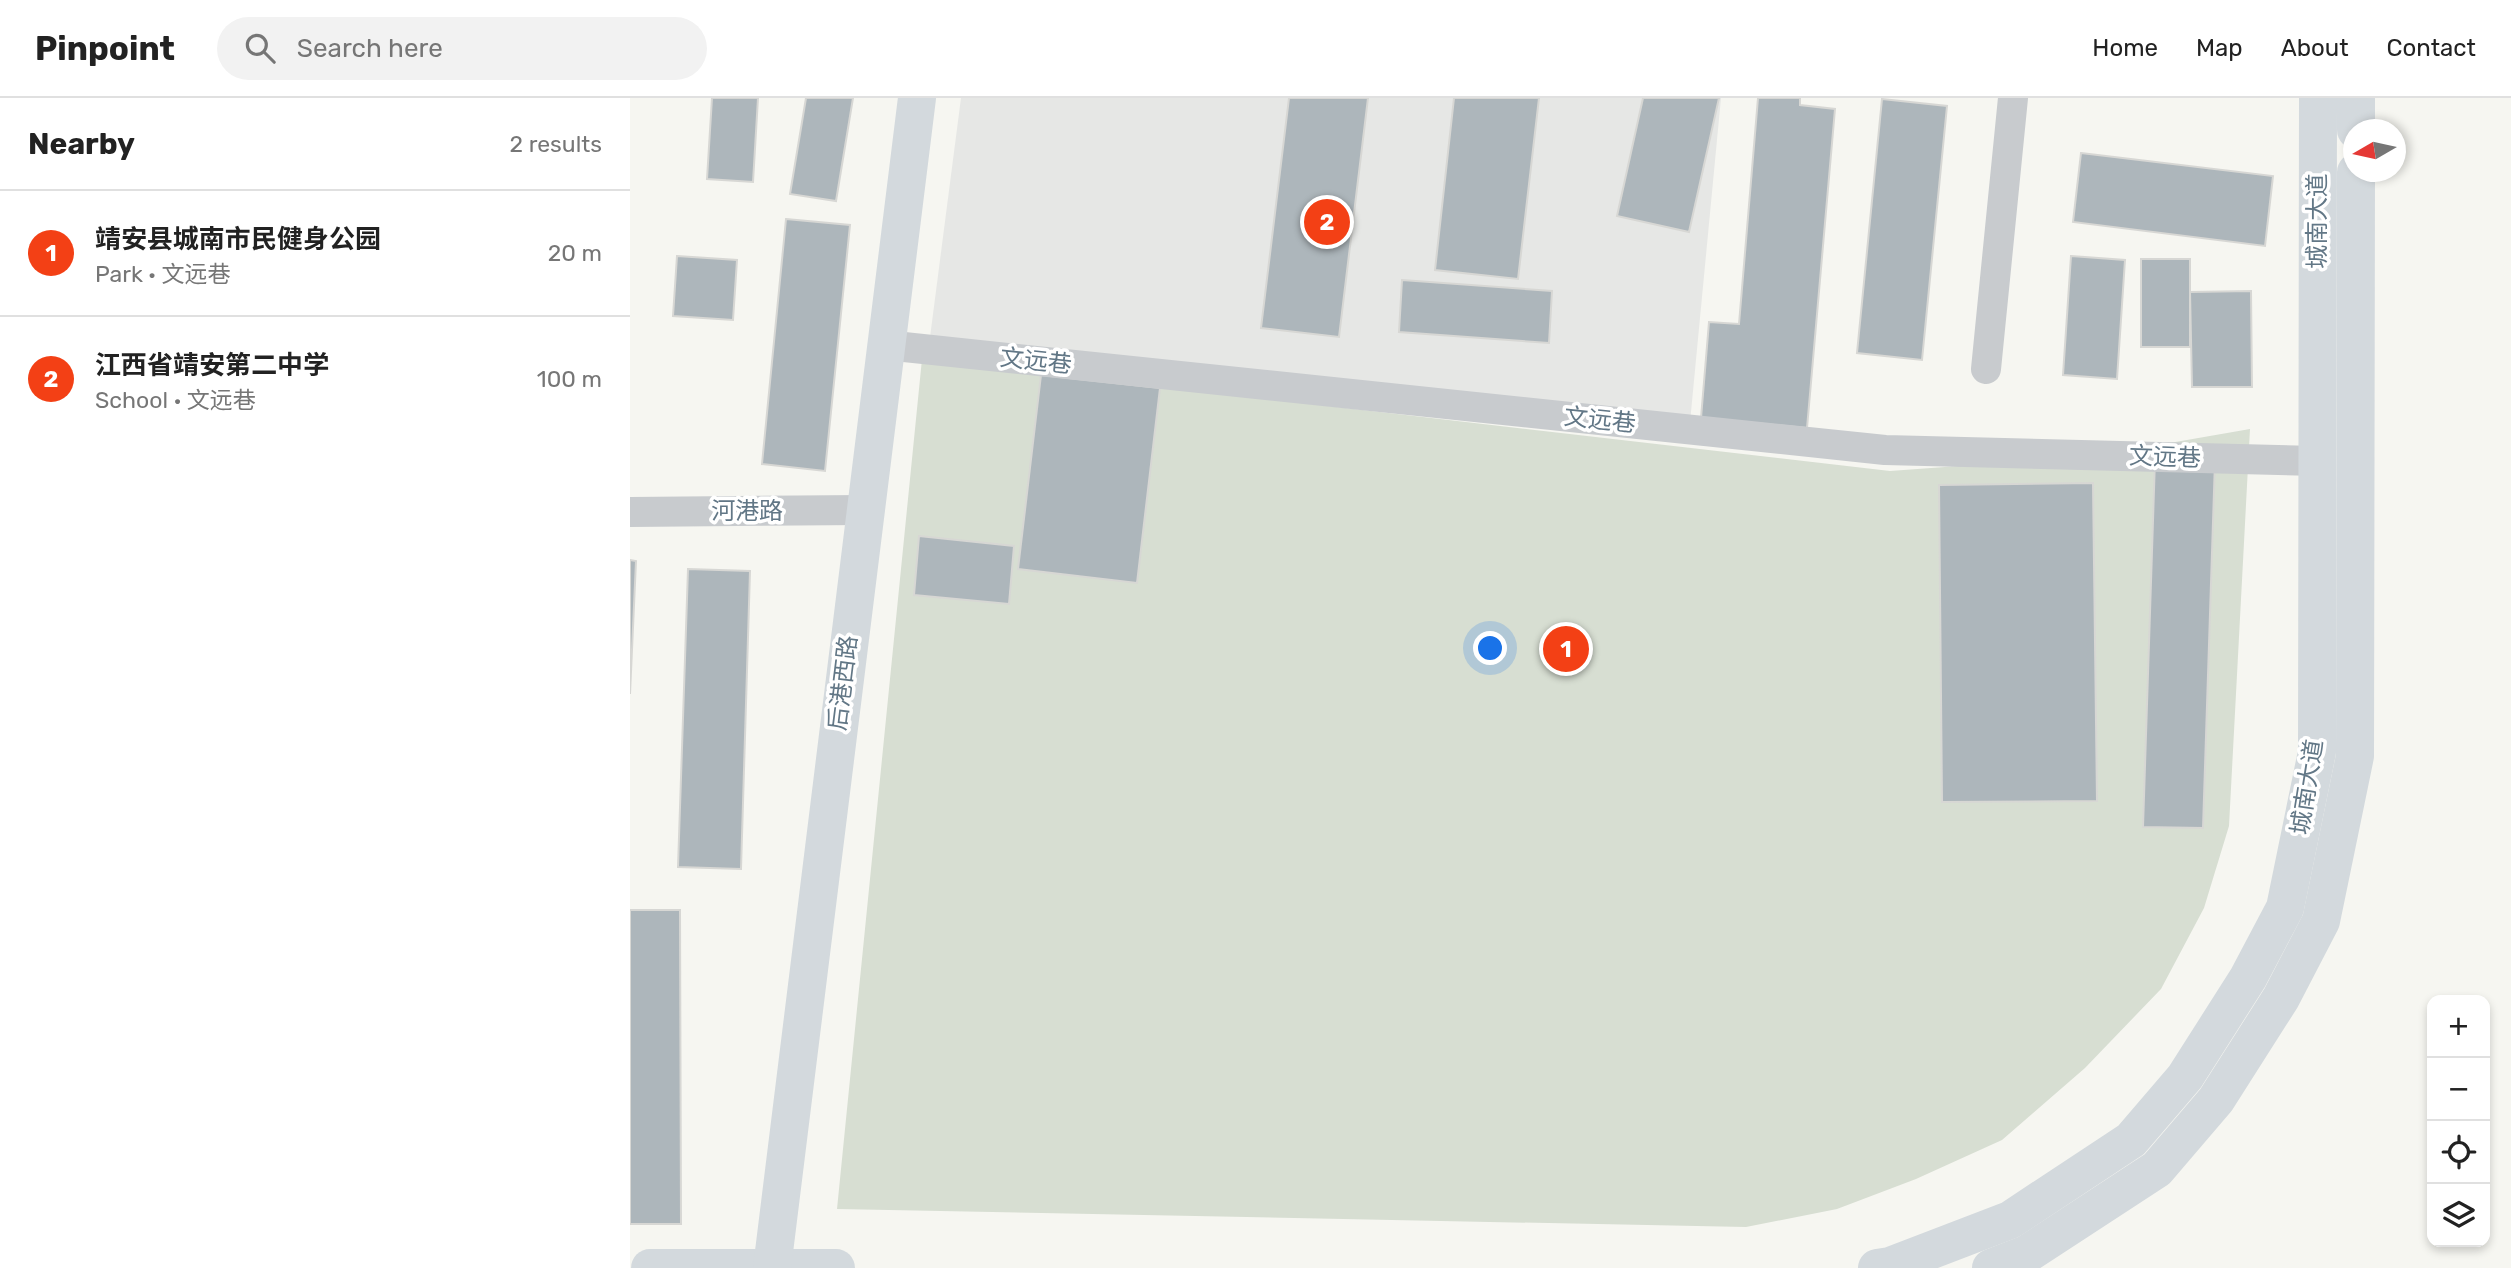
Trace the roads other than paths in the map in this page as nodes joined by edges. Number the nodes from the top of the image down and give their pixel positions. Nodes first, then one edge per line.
1 (917, 98) edge
2 (2013, 98) edge
3 (2318, 98) edge
4 (2356, 98) edge
5 (2356, 119) edge
6 (2356, 182) edge
7 (885, 345) junction
8 (1986, 369) dead end
9 (2317, 461) junction
10 (864, 510) junction
11 (630, 512) edge
12 (772, 1267) edge
13 (650, 1268) edge
14 (836, 1268) edge
15 (1877, 1268) edge
16 (1991, 1268) edge

1 - 7 main road, 后港西路
2 - 8 street
3 - 9 main road, 城南大道
4 - 5 main road
6 - 16 main road, 城南大道
7 - 9 street, 文远巷
7 - 10 main road, 后港西路
9 - 15 main road, 城南大道
10 - 11 street, 河港路
10 - 12 main road, 后港西路
12 - 13 main road
12 - 14 main road

